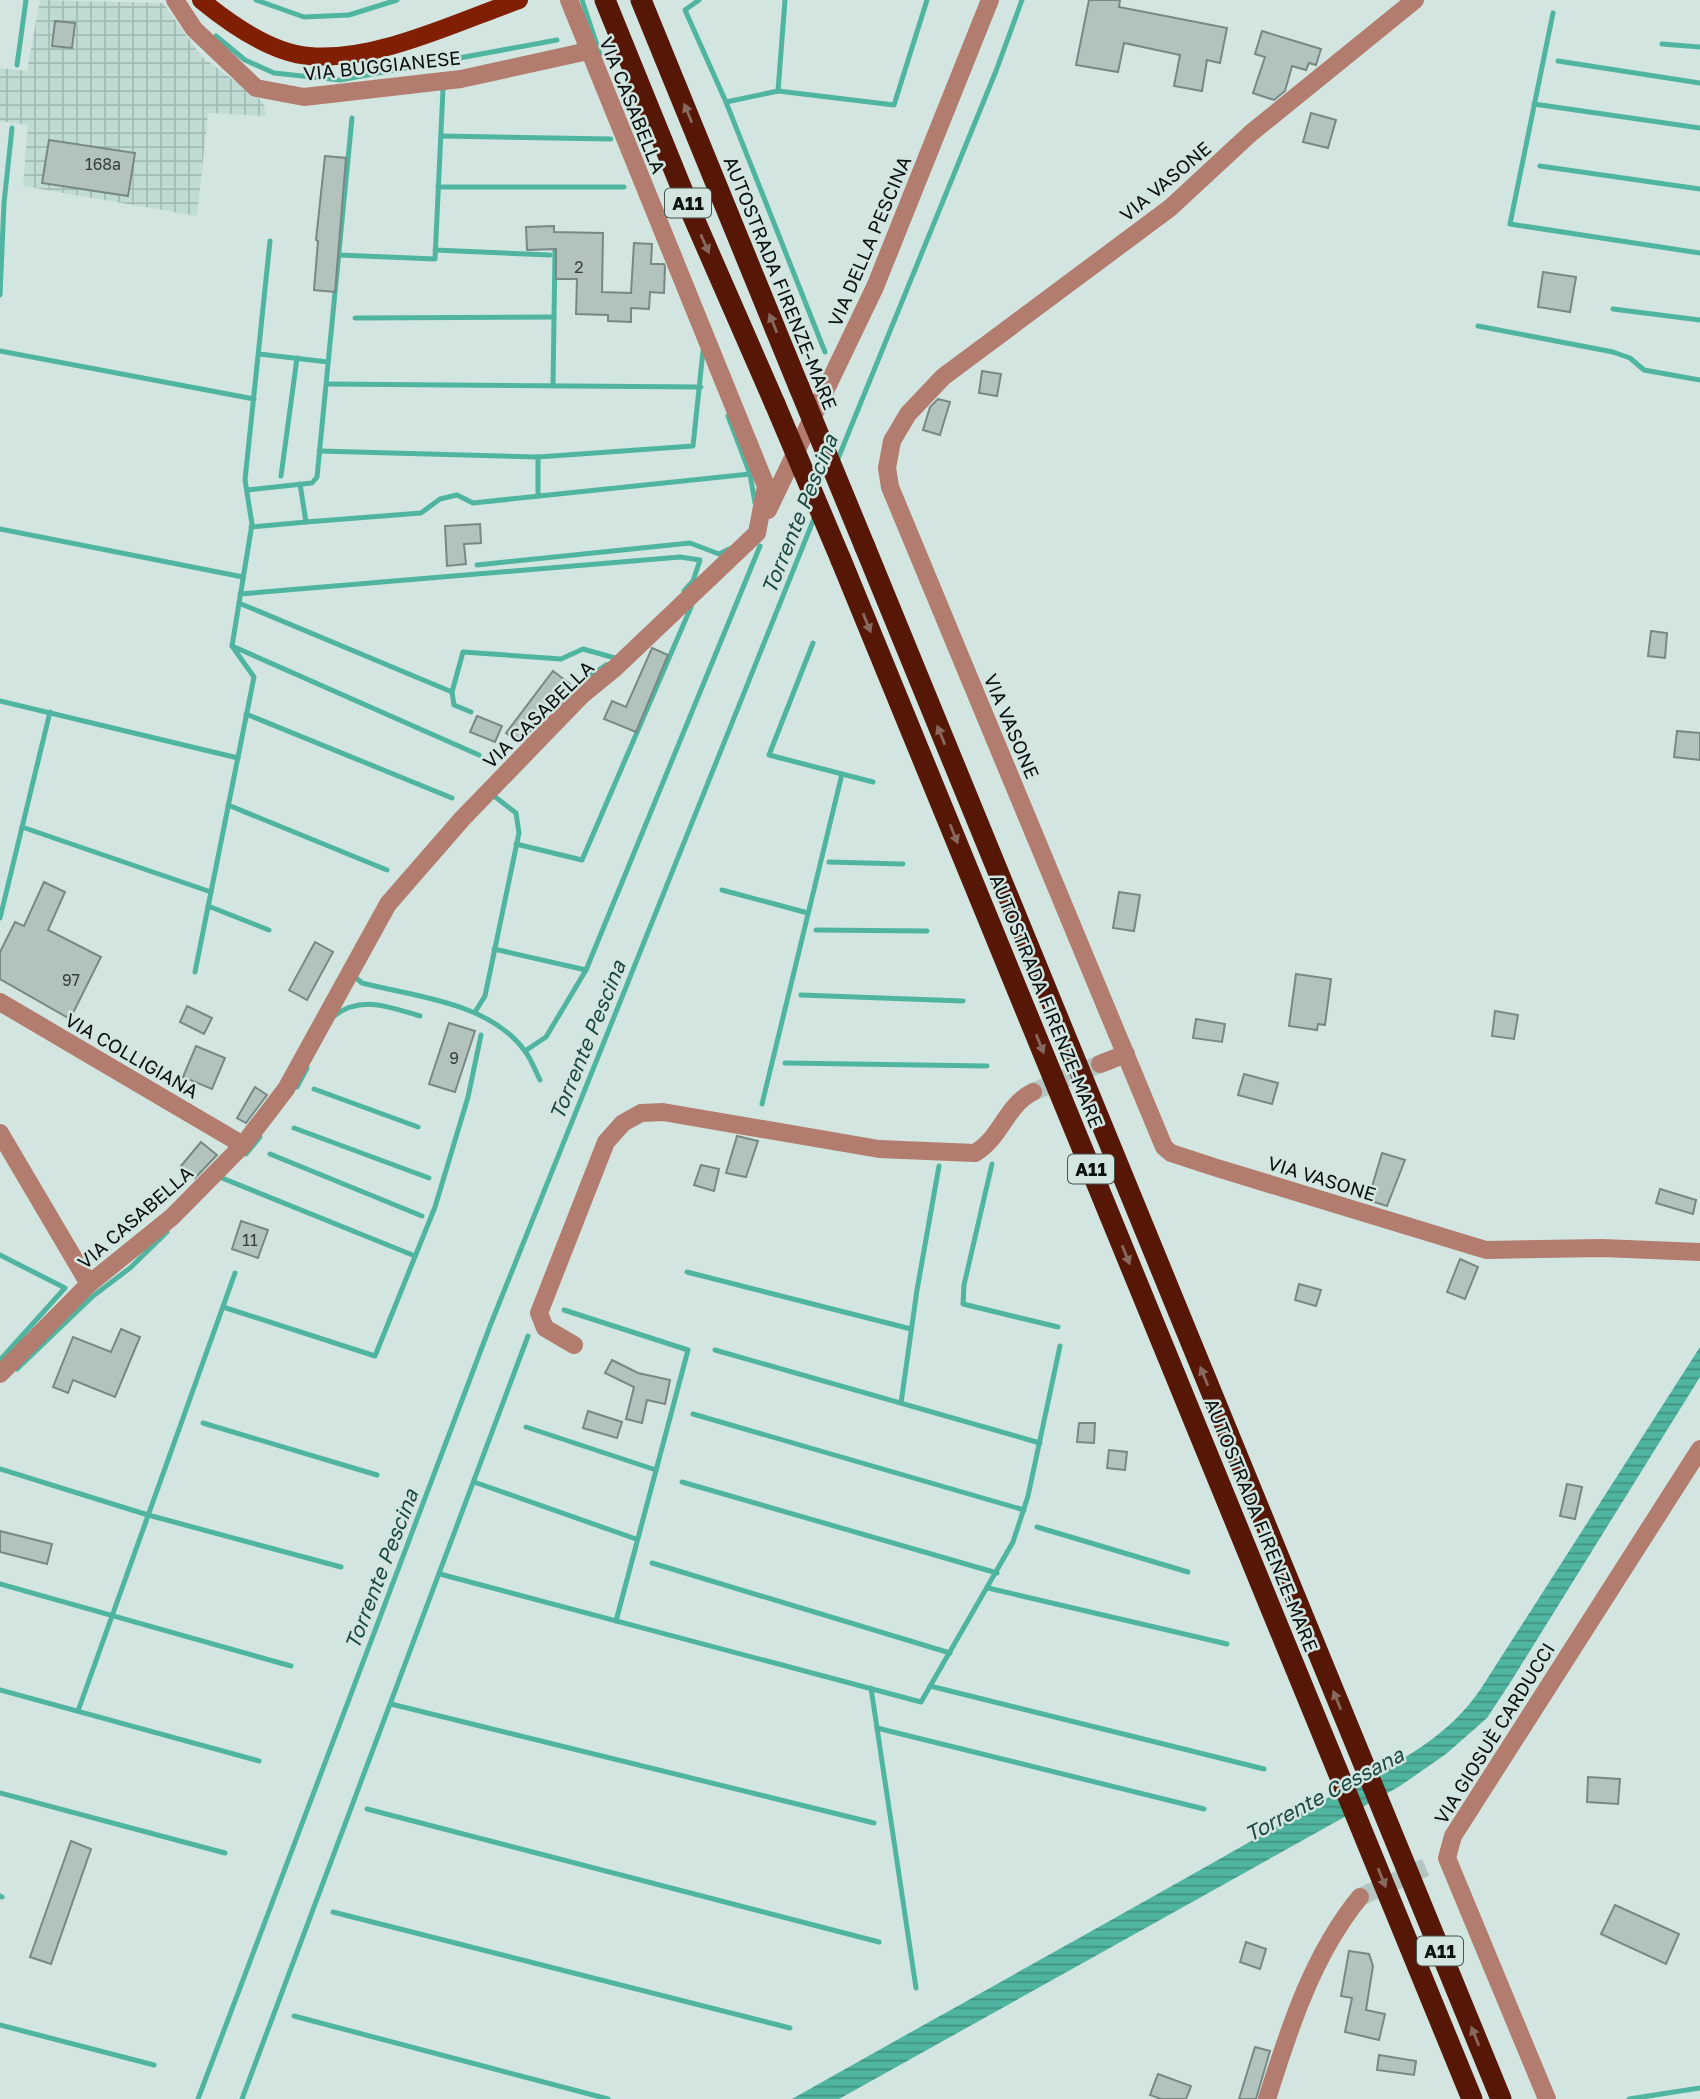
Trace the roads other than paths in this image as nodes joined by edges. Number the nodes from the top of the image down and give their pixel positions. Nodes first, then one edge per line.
1 (175, 0) edge
2 (201, 0) edge
3 (519, 0) edge
4 (569, 0) edge
5 (605, 0) edge
6 (641, 0) edge
7 (990, 0) edge
8 (1415, 0) edge
9 (588, 51) junction
10 (757, 533) junction
11 (0, 1002) edge
12 (1126, 1054) junction
13 (1100, 1064) tunnel mouth
14 (1033, 1092) tunnel mouth
15 (0, 1133) edge
16 (243, 1145) junction
17 (1700, 1252) edge
18 (89, 1284) junction
19 (573, 1345) dead end
20 (0, 1374) edge
21 (1700, 1449) edge
22 (1360, 1897) tunnel mouth
23 (1266, 2099) edge
24 (1472, 2099) edge
25 (1501, 2099) edge
26 (1547, 2099) edge

1 - 9 street, VIA BUGGIANESE
2 - 3 main road, VIA BUGGIANESE
4 - 9 street, VIA CASABELLA
5 -> 24 highway, AUTOSTRADA FIRENZE-MARE / A11, bridge
25 -> 6 highway, AUTOSTRADA FIRENZE-MARE / A11, bridge
7 - 10 street, VIA DELLA PESCINA
8 - 12 street, VIA VASONE
9 - 10 street, VIA CASABELLA
10 - 16 street, VIA CASABELLA
11 - 16 street, VIA COLLIGIANA
12 - 13 street
12 - 17 street, VIA VASONE
14 - 19 street
15 - 18 street
16 - 18 street, VIA CASABELLA
18 - 20 street, VIA CASABELLA
21 - 26 street, VIA GIOSUÈ CARDUCCI
22 - 23 street

